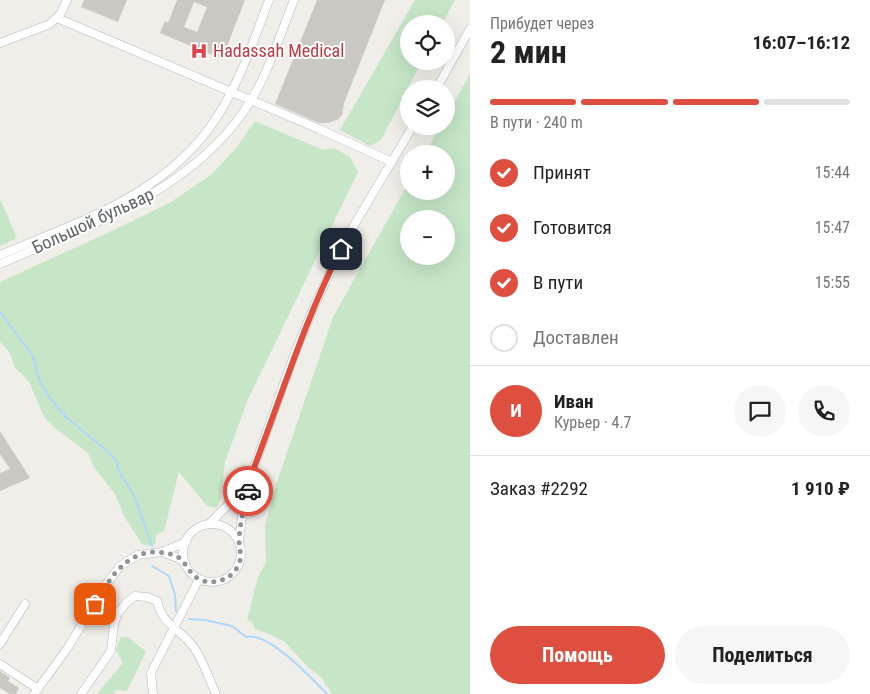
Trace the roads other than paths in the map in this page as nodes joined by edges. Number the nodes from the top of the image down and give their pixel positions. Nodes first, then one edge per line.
1 (67, 0) edge
2 (269, 0) edge
3 (294, 0) edge
4 (57, 18) junction
5 (470, 29) edge
6 (0, 42) edge
7 (441, 80) edge
8 (230, 92) junction
9 (250, 101) junction
10 (408, 135) edge
11 (392, 162) junction
12 (0, 256) edge
13 (0, 264) edge
14 (252, 473) junction
15 (209, 524) junction
16 (186, 542) junction
17 (239, 542) junction
18 (162, 552) junction
19 (185, 563) junction
20 (199, 579) junction
21 (26, 604) dead end
22 (175, 627) junction
23 (0, 644) edge
24 (0, 664) edge
25 (36, 691) edge
26 (81, 694) edge
27 (153, 694) edge
28 (216, 694) edge

1 - 4 street
2 - 8 street, Большой бульвар
3 - 9 street, Большой бульвар
4 - 6 street
4 - 8 street
5 - 7 street
8 - 9 street
8 - 12 street, Большой бульвар
9 - 11 street
9 - 13 street, Большой бульвар
10 - 11 street
11 - 14 street
14 - 15 street
14 - 17 street
15 - 16 street
15 - 17 street
16 - 18 street
16 - 19 street
17 - 20 street
18 - 19 street
18 - 25 street
19 - 20 street
20 - 22 street
21 - 23 street
22 - 26 street
22 - 27 street
22 - 28 street
24 - 25 street

